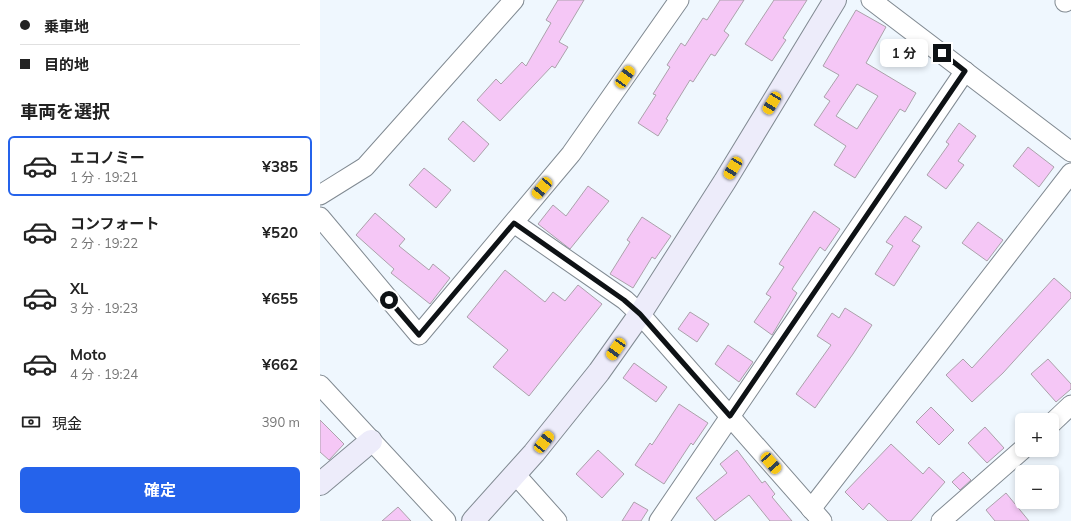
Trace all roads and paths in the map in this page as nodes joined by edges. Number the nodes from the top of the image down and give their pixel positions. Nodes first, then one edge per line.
1 (514, 0) edge
2 (679, 0) edge
3 (835, 0) edge
4 (871, 0) edge
5 (965, 71) junction
6 (1071, 152) edge
7 (1071, 173) edge
8 (320, 195) edge
9 (320, 217) edge
10 (514, 223) junction
11 (640, 314) junction
12 (320, 385) edge
13 (1071, 406) edge
14 (730, 416) junction
15 (1059, 417) edge
16 (371, 441) junction
17 (1015, 456) edge
18 (515, 474) junction
19 (320, 484) edge
20 (817, 515) edge
21 (446, 521) edge
22 (473, 521) edge
23 (557, 521) edge
24 (659, 521) edge
25 (941, 521) edge

1 - 8 street
2 - 10 street
3 - 11 street
4 - 5 street
5 - 6 street
5 - 14 street
7 - 20 street
9 - 10 street
10 - 11 street
11 - 14 street
11 - 18 street
12 - 16 street
13 - 15 street
14 - 20 street
14 - 24 street
16 - 19 street
16 - 21 street
17 - 25 street
18 - 22 street
18 - 23 street

